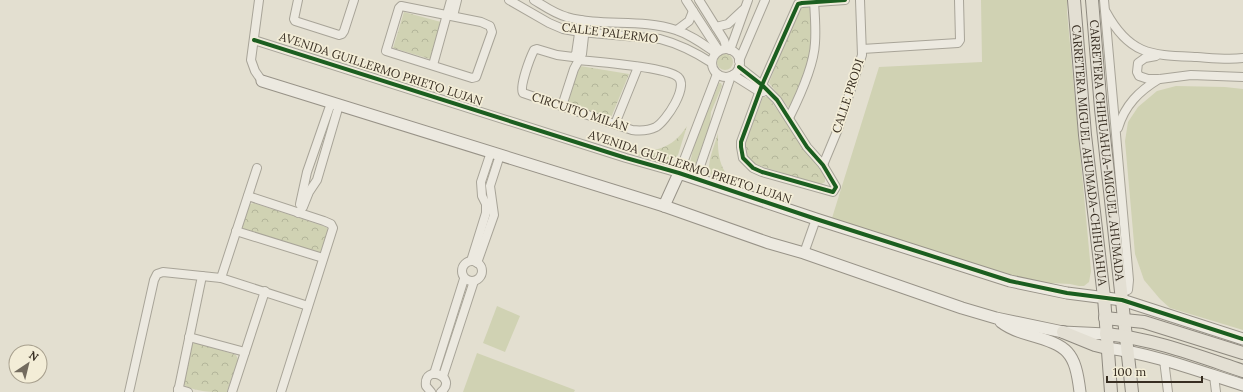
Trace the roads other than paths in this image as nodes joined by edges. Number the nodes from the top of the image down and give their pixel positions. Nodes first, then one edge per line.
1 (259, 0) edge
2 (298, 0) edge
3 (354, 0) edge
4 (451, 0) edge
5 (457, 0) edge
6 (509, 0) edge
7 (534, 0) edge
8 (686, 0) edge
9 (699, 0) edge
10 (748, 0) edge
11 (765, 0) edge
12 (845, 0) edge
13 (860, 0) edge
14 (959, 0) edge
15 (1074, 0) edge
16 (1092, 0) edge
17 (1104, 0) edge
18 (814, 2) junction
19 (745, 8) junction
20 (1104, 9) junction
21 (693, 11) junction
22 (450, 16) junction
23 (584, 20) junction
24 (716, 27) junction
25 (677, 30) junction
26 (582, 32) junction
27 (254, 40) junction
28 (862, 49) junction
29 (723, 51) junction
30 (1161, 55) junction
31 (1243, 58) edge
32 (579, 60) junction
33 (712, 63) junction
34 (739, 64) junction
35 (433, 65) junction
36 (638, 67) junction
37 (717, 74) junction
38 (732, 75) junction
39 (1243, 77) edge
40 (1160, 79) junction
41 (262, 81) joint
42 (763, 90) junction
43 (335, 104) junction
44 (562, 106) junction
45 (789, 118) junction
46 (615, 124) junction
47 (1116, 134) junction
48 (319, 138) junction
49 (328, 141) junction
50 (495, 154) junction
51 (311, 161) junction
52 (321, 164) junction
53 (823, 165) junction
54 (257, 168) dead end
55 (679, 173) junction
56 (696, 178) junction
57 (248, 196) junction
58 (664, 206) junction
59 (298, 213) junction
60 (816, 219) junction
61 (236, 231) junction
62 (804, 253) junction
63 (323, 258) junction
64 (474, 262) junction
65 (202, 276) junction
66 (220, 278) junction
67 (464, 279) junction
68 (474, 282) junction
69 (265, 291) junction
70 (1122, 296) junction
71 (1104, 297) junction
72 (308, 306) junction
73 (996, 318) junction
74 (1105, 318) junction
75 (1124, 320) junction
76 (1063, 332) junction
77 (1106, 334) junction
78 (1126, 336) junction
79 (189, 337) junction
80 (1243, 339) edge
81 (1107, 348) junction
82 (1128, 350) junction
83 (245, 352) junction
84 (1243, 353) edge
85 (1164, 360) junction
86 (1243, 371) edge
87 (434, 374) junction
88 (443, 376) junction
89 (1214, 376) junction
90 (1243, 385) edge
91 (178, 391) edge
92 (129, 392) edge
93 (188, 392) edge
94 (232, 392) edge
95 (281, 392) edge
96 (430, 392) edge
97 (441, 392) edge
98 (1080, 392) edge
99 (1111, 392) edge
100 (1132, 392) edge
101 (1168, 392) edge
102 (1216, 392) edge

1 - 27 street
2 - 3 street
4 - 22 street
5 - 22 street
6 - 26 street, CALLE PALERMO
7 - 23 street, CALLE PALERMO
8 - 21 street
9 - 24 street
10 - 19 street
11 - 34 street
12 - 18 street
13 - 28 street, CALLE PRODI
14 - 28 street
15 - 71 main road, CARRETERA MIGUEL AHUMADA-CHIHUAHUA
16 - 70 main road, CARRETERA CHIHUAHUA-MIGUEL AHUMADA
17 - 20 street
18 - 42 street
18 - 45 street
19 - 24 street
19 - 29 street
20 - 30 street
20 - 47 street
21 - 25 street
21 - 29 street
22 - 35 street
22 - 35 street
22 - 35 street
23 - 25 street, CALLE PALERMO
23 - 26 street
24 - 29 street
25 - 29 street, CALLE PALERMO
26 - 32 street
26 - 33 street, CALLE PALERMO
26 - 44 street, CIRCUITO MILÁN
27 - 41 street
27 - 55 street, AVENIDA GUILLERMO PRIETO LUJAN
28 - 53 street, CALLE PRODI
29 - 33 street
29 - 34 street
30 - 31 street
30 - 40 street
32 - 36 street, CIRCUITO MILÁN
32 - 44 street
33 - 37 street
34 - 38 street
34 - 42 street
36 - 46 street
36 - 46 street, CIRCUITO MILÁN
37 - 38 street
37 - 55 street
38 - 42 street
38 - 56 street
39 - 40 street
40 - 47 street
41 - 43 street
42 - 45 street
42 - 53 street
43 - 48 street
43 - 49 street
43 - 50 street
44 - 46 street, CIRCUITO MILÁN
45 - 53 street
47 - 70 street
48 - 49 street
48 - 51 street
49 - 52 street
50 - 58 street
50 - 64 street
51 - 52 street
51 - 59 street
52 - 59 street
54 - 57 street
55 - 56 street, AVENIDA GUILLERMO PRIETO LUJAN
55 - 58 street
56 - 60 street, AVENIDA GUILLERMO PRIETO LUJAN
57 - 59 street
57 - 61 street
58 - 62 street
59 - 63 street
60 - 62 street
60 - 71 street, AVENIDA GUILLERMO PRIETO LUJAN
61 - 63 street
61 - 66 street
62 - 73 street
63 - 72 street
64 - 67 street
64 - 68 street
65 - 66 street
65 - 79 street
65 - 92 street
66 - 69 street
67 - 68 street
67 - 87 street
68 - 88 street
69 - 72 street
69 - 83 street
70 - 71 street, AVENIDA GUILLERMO PRIETO LUJAN
70 - 75 main road, CARRETERA CHIHUAHUA-MIGUEL AHUMADA
70 - 80 street, AVENIDA GUILLERMO PRIETO LUJAN
71 - 74 main road, CARRETERA MIGUEL AHUMADA-CHIHUAHUA
72 - 95 street
73 - 76 street
73 - 98 street
74 - 75 main road
74 - 77 main road, CARRETERA MIGUEL AHUMADA-CHIHUAHUA
75 - 78 main road, CARRETERA CHIHUAHUA-MIGUEL AHUMADA
75 - 84 main road
76 - 77 street
76 - 81 main road
77 - 78 main road
77 - 81 main road, CARRETERA MIGUEL AHUMADA-CHIHUAHUA
78 - 82 main road, CARRETERA CHIHUAHUA-MIGUEL AHUMADA
78 - 86 main road
79 - 83 street
79 - 91 street
81 - 82 street
81 - 99 main road, CARRETERA MIGUEL AHUMADA-CHIHUAHUA
82 - 85 street
82 - 100 main road, CARRETERA CHIHUAHUA-MIGUEL AHUMADA
83 - 94 street
85 - 89 street
85 - 101 street
87 - 88 street
87 - 96 street
88 - 97 street
89 - 90 street
89 - 102 street
91 - 93 street

